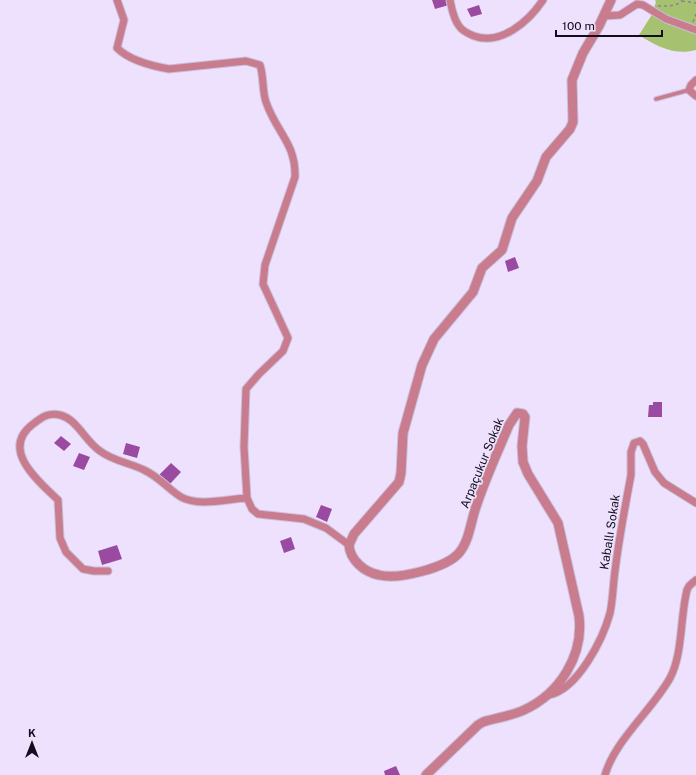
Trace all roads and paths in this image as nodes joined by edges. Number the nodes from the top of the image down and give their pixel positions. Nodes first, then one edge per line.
1 (117, 0) edge
2 (450, 0) edge
3 (543, 0) edge
4 (611, 0) edge
5 (682, 0) edge
6 (696, 3) edge
7 (647, 7) junction
8 (604, 16) junction
9 (696, 30) edge
10 (696, 80) edge
11 (689, 90) junction
12 (696, 96) edge
13 (656, 99) dead end
14 (247, 498) junction
15 (696, 503) edge
16 (349, 544) junction
17 (108, 571) dead end
18 (696, 580) edge
19 (549, 695) junction
20 (426, 775) edge
21 (605, 775) edge

1 - 14 street
2 - 3 street
4 - 8 street
5 - 6 path
5 - 7 path
7 - 8 street
7 - 9 street
8 - 16 street
10 - 11 street
11 - 12 street
11 - 13 lane
14 - 16 street
14 - 17 street
15 - 19 street, Kaballı Sokak
16 - 19 street, Arpaçukur Sokak
18 - 21 street
19 - 20 street

